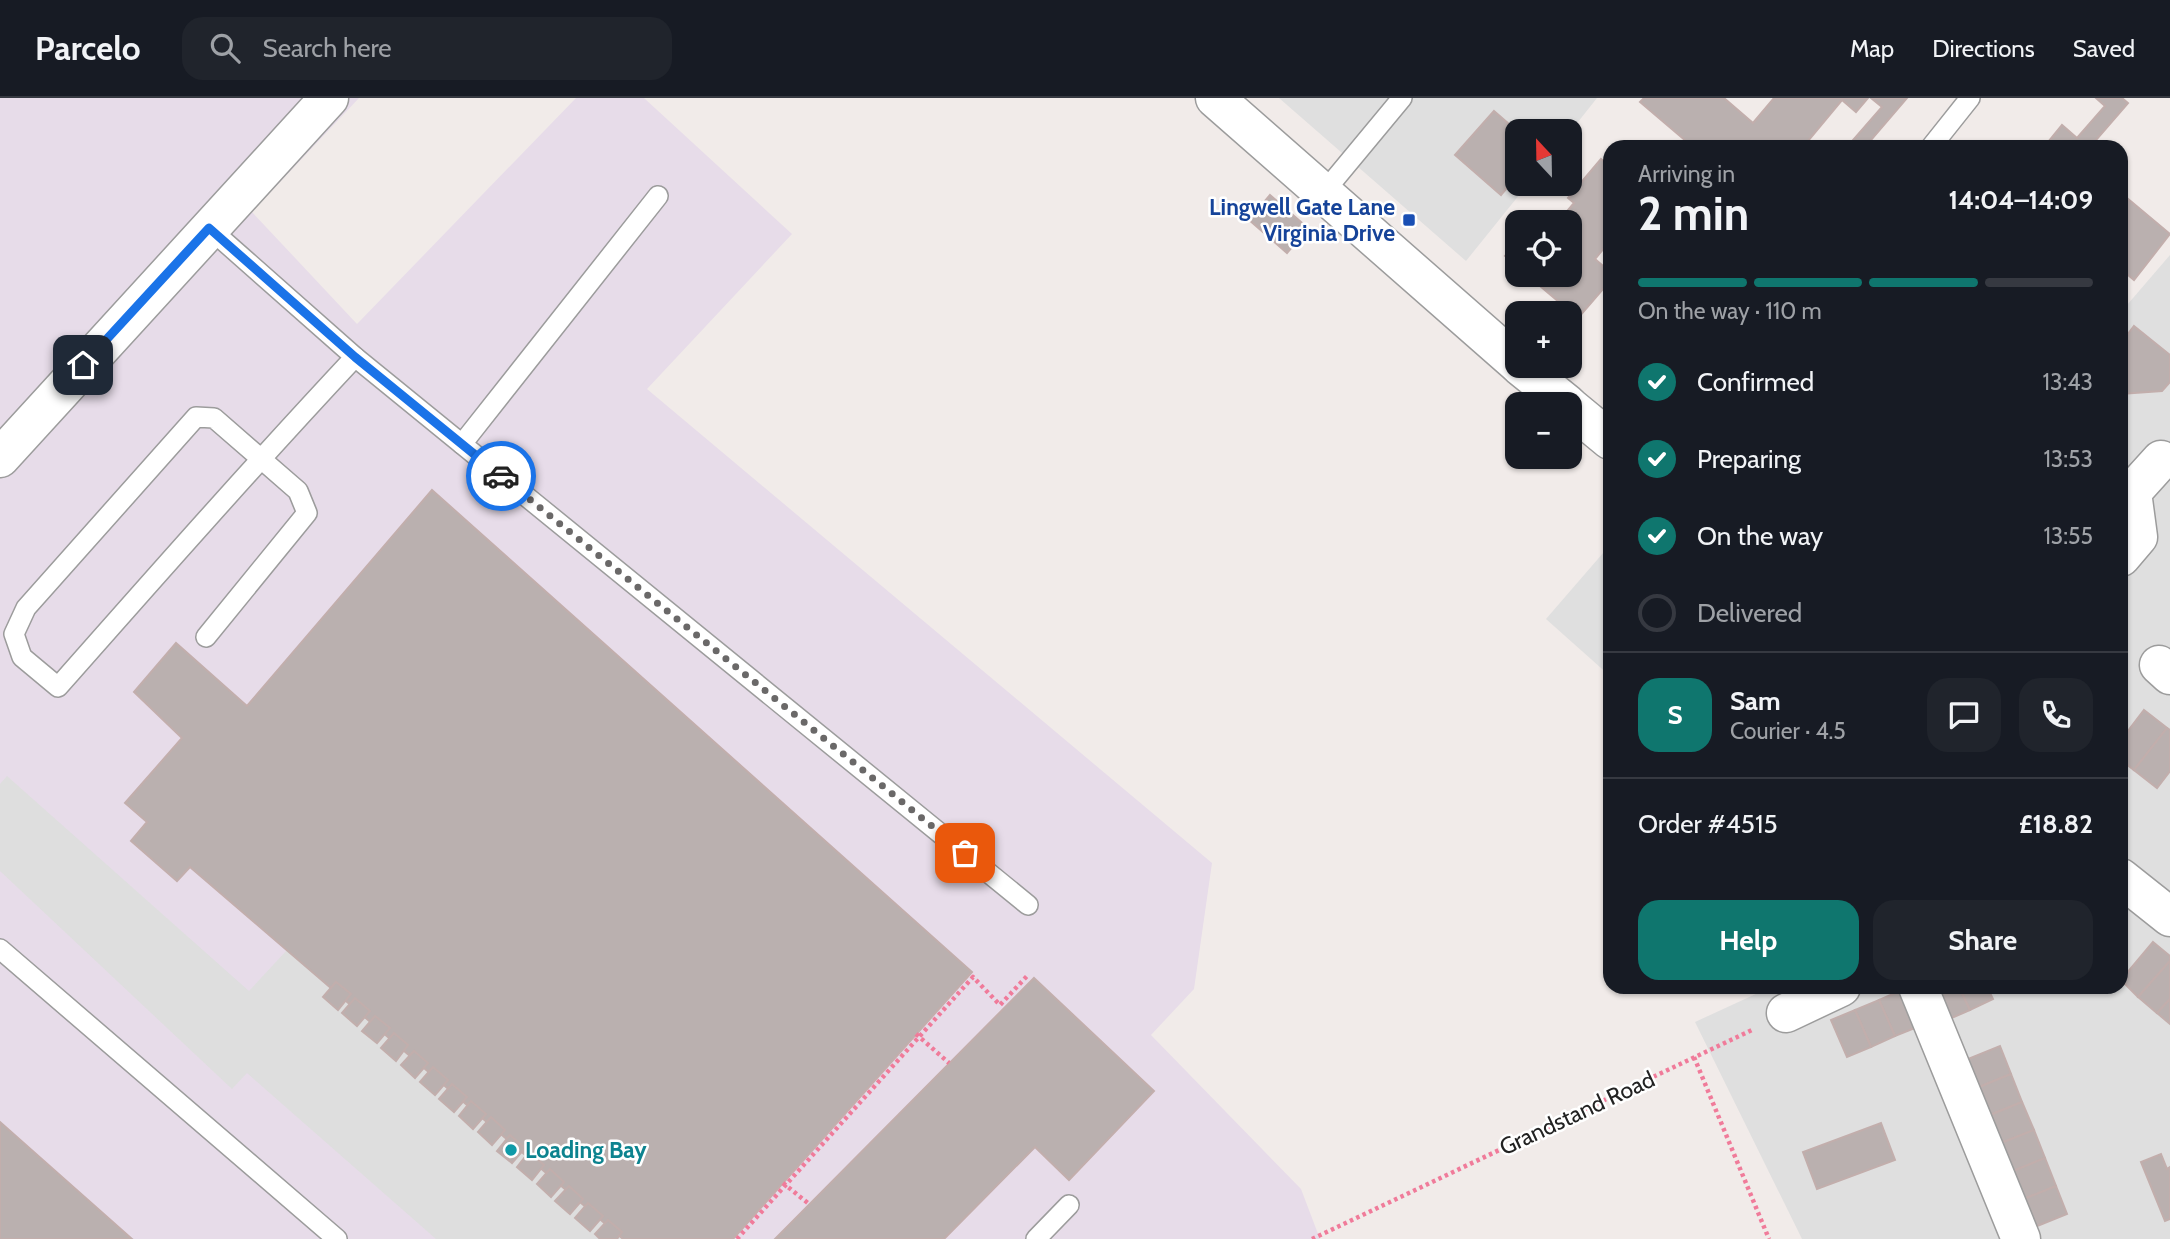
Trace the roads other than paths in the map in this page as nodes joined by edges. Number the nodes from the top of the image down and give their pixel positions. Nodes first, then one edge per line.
1 (329, 98) edge
2 (1215, 98) edge
3 (1402, 98) edge
4 (1970, 98) edge
5 (1937, 140) edge
6 (1324, 192) junction
7 (658, 196) dead end
8 (209, 228) junction
9 (1505, 352) edge
10 (355, 357) junction
11 (1536, 378) edge
12 (1552, 392) edge
13 (1582, 417) edge
14 (1603, 434) edge
15 (462, 444) junction
16 (0, 458) edge
17 (260, 458) junction
18 (2161, 460) dead end
19 (2128, 486) edge
20 (2128, 496) edge
21 (2128, 549) edge
22 (206, 637) dead end
23 (2128, 884) edge
24 (1028, 905) dead end
25 (2170, 917) edge
26 (0, 949) edge
27 (1826, 994) edge
28 (1921, 994) edge
29 (1786, 1013) road end
30 (1069, 1205) dead end
31 (337, 1239) edge
32 (1036, 1239) edge
33 (2021, 1239) edge

1 - 8 street
2 - 6 street
3 - 6 lane
4 - 5 lane
6 - 9 street
7 - 15 lane
8 - 10 lane
8 - 16 street
10 - 15 lane
10 - 17 lane
11 - 12 street
13 - 14 street
15 - 24 lane
17 - 17 lane
17 - 22 lane
18 - 19 street
20 - 21 street
23 - 25 street
26 - 31 lane
27 - 29 street
28 - 33 street
30 - 32 lane

